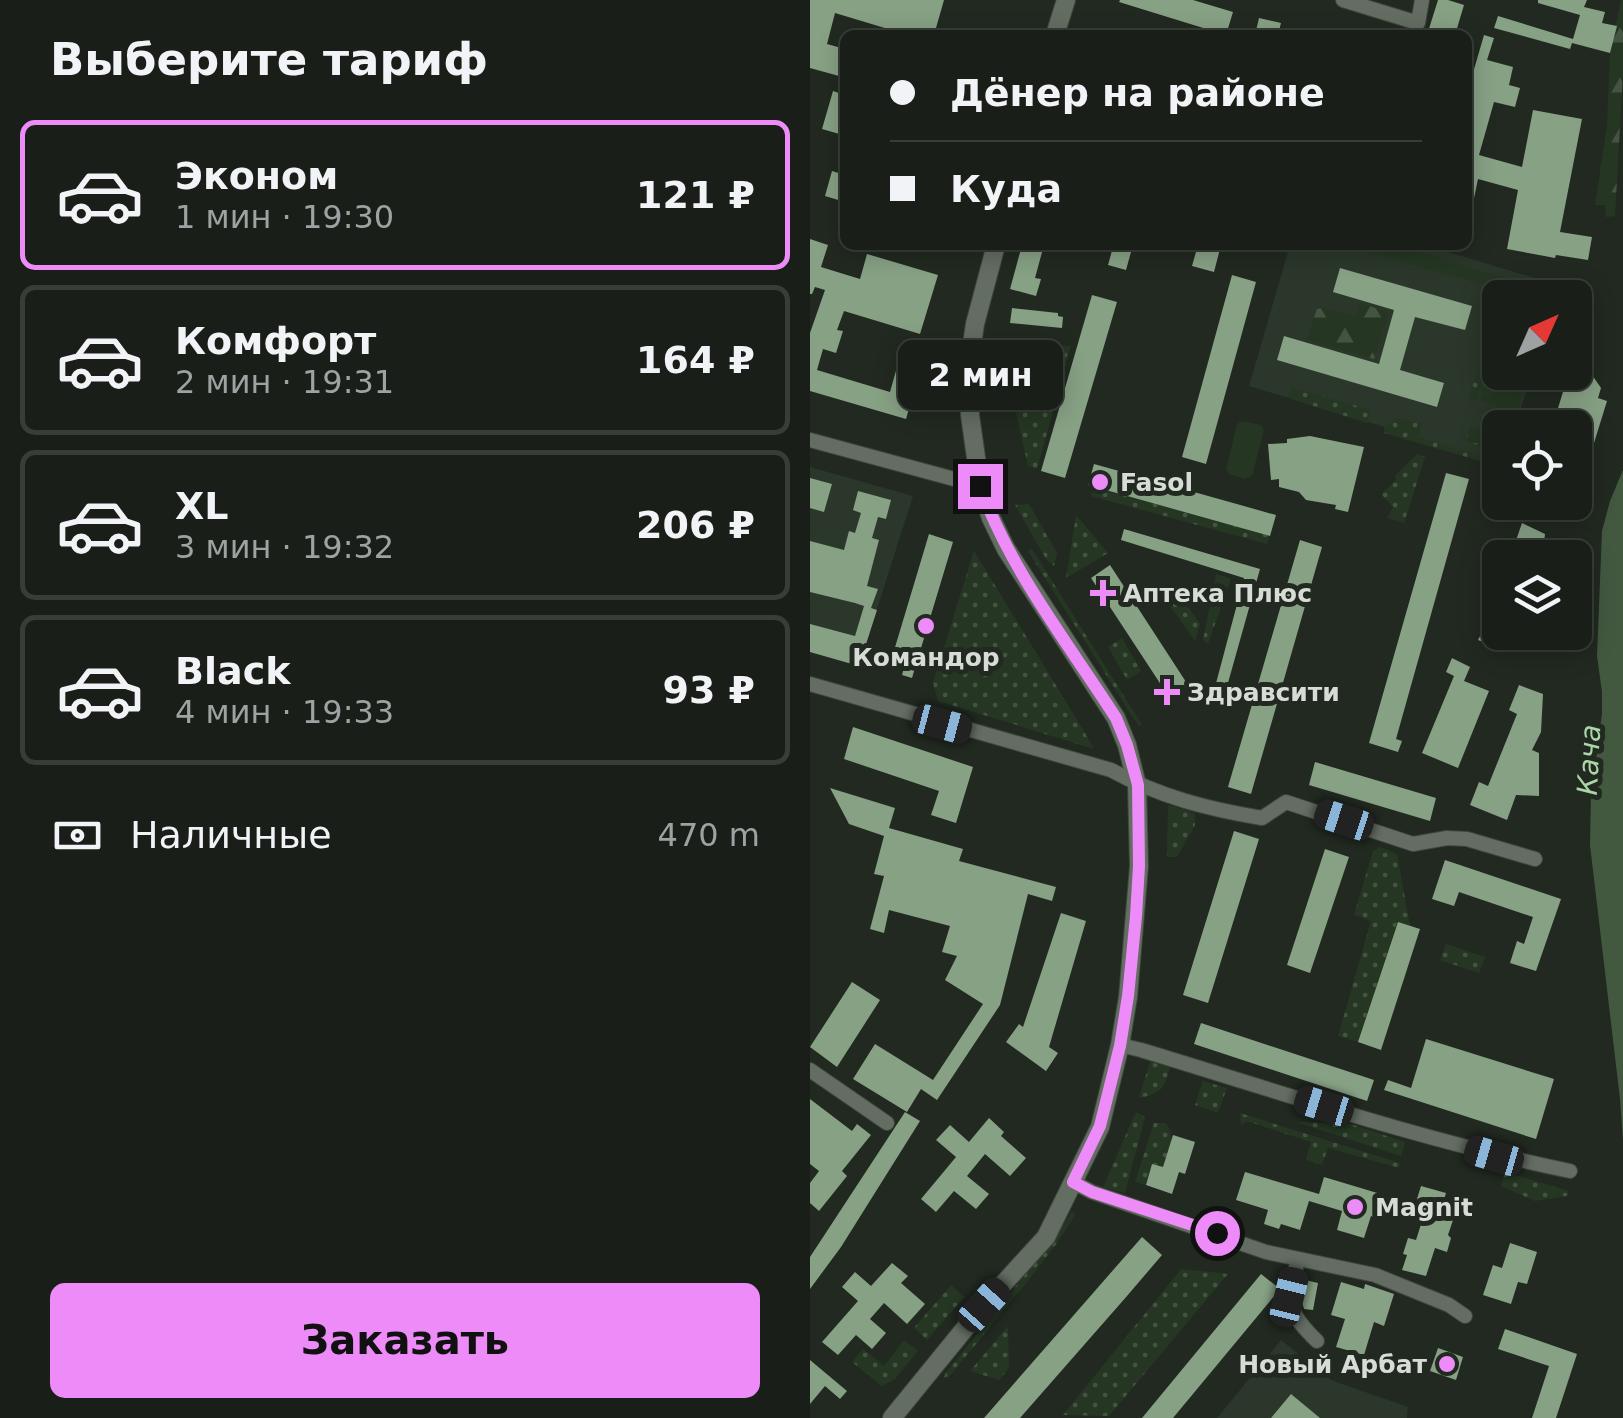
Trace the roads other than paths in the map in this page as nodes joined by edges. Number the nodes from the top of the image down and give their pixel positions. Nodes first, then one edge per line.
1 (1066, 0) edge
2 (1343, 0) edge
3 (1422, 0) edge
4 (1057, 30) edge
5 (995, 250) edge
6 (810, 440) edge
7 (980, 486) junction
8 (810, 684) edge
9 (1138, 785) junction
10 (1535, 859) dead end
11 (1120, 1046) junction
12 (810, 1070) edge
13 (887, 1124) dead end
14 (1570, 1171) dead end
15 (1073, 1182) junction
16 (1298, 1259) junction
17 (1464, 1316) dead end
18 (1317, 1341) dead end
19 (892, 1418) edge

1 - 4 street
2 - 3 street
5 - 7 street
6 - 7 street
7 - 9 street
8 - 9 street
9 - 10 street
9 - 11 street
11 - 14 street
11 - 15 street
12 - 13 street
15 - 16 street
15 - 19 street
16 - 17 street
16 - 18 street

